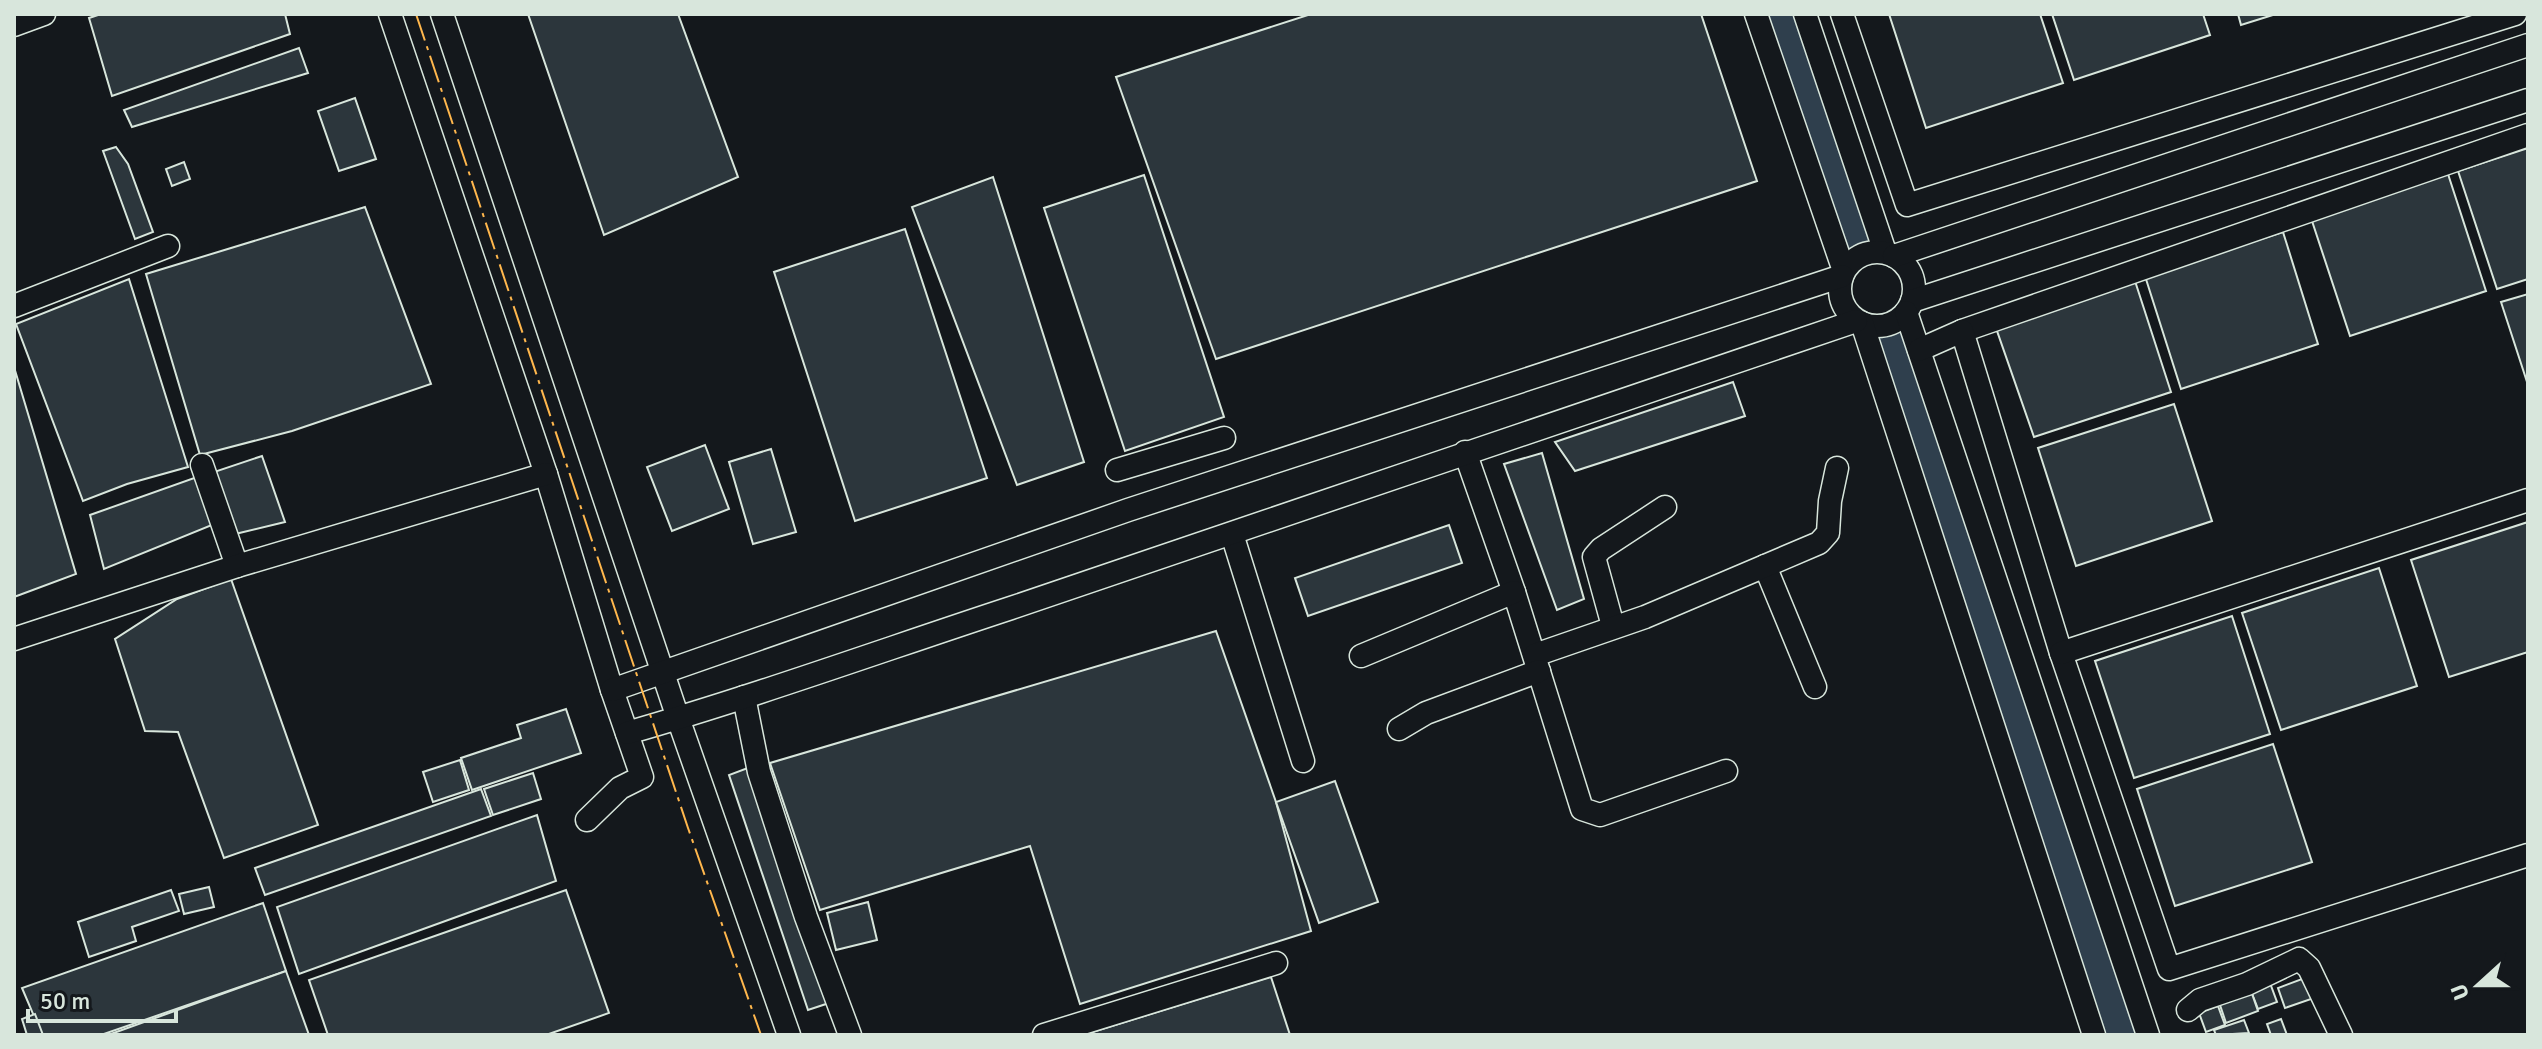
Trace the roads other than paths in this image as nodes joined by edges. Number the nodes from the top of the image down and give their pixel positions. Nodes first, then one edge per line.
1 (44, 14) edge
2 (390, 14) edge
3 (442, 14) edge
4 (1756, 14) edge
5 (1805, 14) edge
6 (1842, 14) edge
7 (2515, 14) edge
8 (14, 25) edge
9 (2528, 45) edge
10 (2528, 100) edge
11 (2528, 135) edge
12 (168, 246) dead end
13 (1889, 254) junction
14 (1843, 274) junction
15 (16, 298) edge
16 (1909, 307) junction
17 (1859, 322) junction
18 (1962, 331) junction
19 (1919, 350) junction
20 (1224, 438) dead end
21 (1465, 452) junction
22 (202, 465) dead end
23 (1837, 468) dead end
24 (1117, 470) dead end
25 (546, 474) junction
26 (2528, 500) edge
27 (1665, 507) dead end
28 (1232, 534) junction
29 (237, 566) junction
30 (1765, 566) junction
31 (1514, 592) junction
32 (1613, 626) junction
33 (14, 639) edge
34 (2061, 653) junction
35 (1361, 656) dead end
36 (1537, 663) junction
37 (664, 673) junction
38 (1815, 687) dead end
39 (612, 690) junction
40 (744, 697) junction
41 (678, 718) junction
42 (1399, 729) dead end
43 (627, 733) junction
44 (1303, 761) dead end
45 (1726, 771) dead end
46 (587, 820) dead end
47 (2528, 855) edge
48 (1276, 963) dead end
49 (2188, 1010) dead end
50 (789, 1035) edge
51 (850, 1035) edge
52 (1044, 1035) edge
53 (2094, 1035) edge
54 (2148, 1035) edge
55 (2341, 1035) edge

1 - 8 street
2 - 25 street
3 - 37 street
4 - 14 street
5 - 13 street
6 - 7 street
9 - 13 street
10 - 16 street
11 - 18 street
12 - 15 street
13 - 14 street
13 - 16 street
14 - 17 street
14 - 37 street
16 - 17 street
16 - 19 street
17 - 21 street
17 - 53 street
18 - 19 street
18 - 34 street
19 - 54 street
20 - 24 street
21 - 28 street
21 - 31 street
22 - 29 street
23 - 30 street
25 - 29 street
25 - 39 street
26 - 34 street
27 - 32 street
28 - 40 street
28 - 44 street
29 - 33 street
30 - 32 street
30 - 38 street
31 - 35 street
31 - 36 street
32 - 36 street
34 - 47 street
36 - 42 street
36 - 45 street
37 - 39 street
37 - 41 street
39 - 43 street
40 - 41 street
40 - 51 street
41 - 43 street
41 - 50 street
43 - 46 street
48 - 52 street
49 - 55 street

